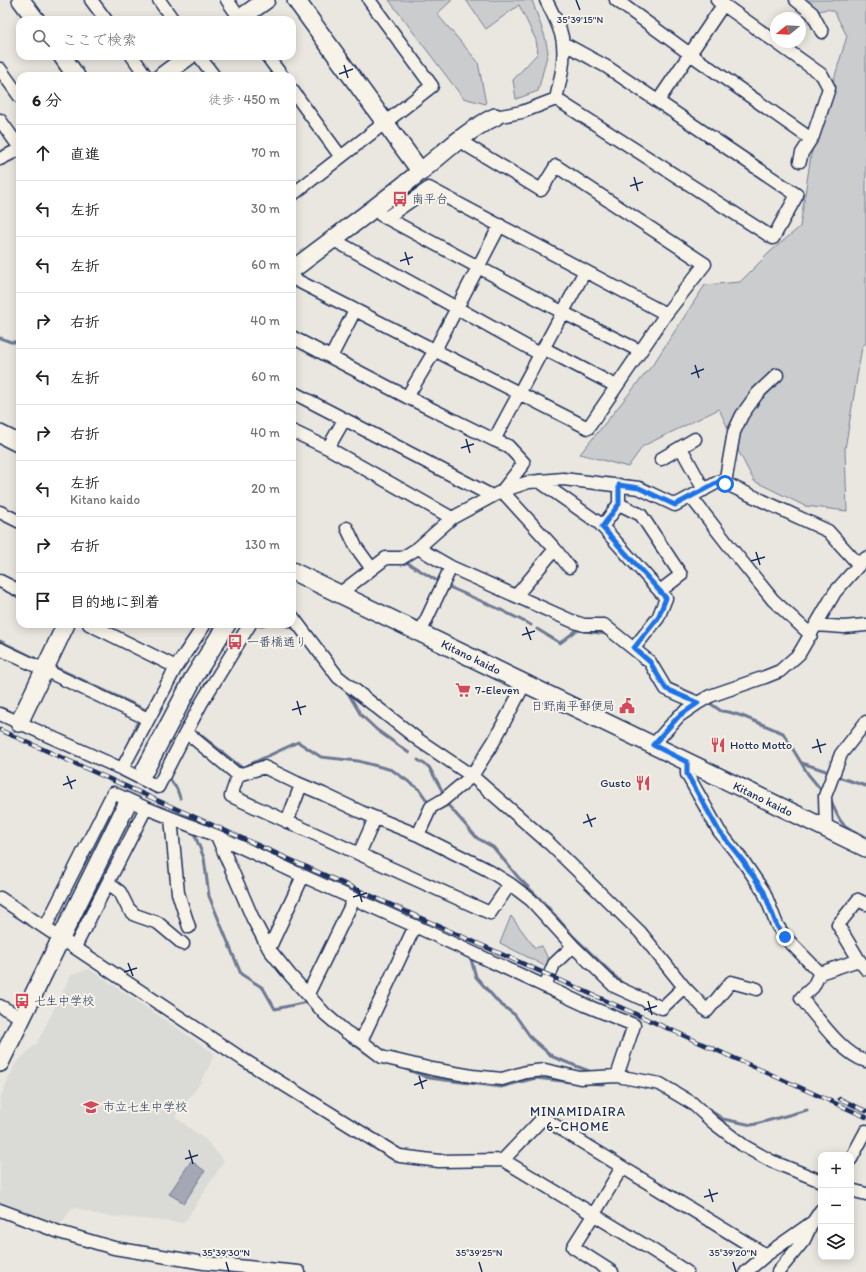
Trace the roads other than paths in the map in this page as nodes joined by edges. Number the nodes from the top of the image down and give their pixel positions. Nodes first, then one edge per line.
1 (21, 0) edge
2 (92, 0) edge
3 (159, 0) edge
4 (227, 0) edge
5 (266, 0) edge
6 (296, 0) edge
7 (370, 0) edge
8 (546, 0) edge
9 (616, 0) edge
10 (796, 0) edge
11 (720, 2) edge
12 (33, 16) edge
13 (103, 16) edge
14 (170, 16) edge
15 (237, 16) edge
16 (245, 16) edge
17 (822, 32) dead end
18 (563, 43) junction
19 (690, 54) junction
20 (65, 60) edge
21 (135, 60) edge
22 (184, 60) edge
23 (202, 60) edge
24 (270, 60) edge
25 (0, 69) edge
26 (73, 72) edge
27 (143, 72) edge
28 (167, 72) edge
29 (211, 72) edge
30 (279, 72) edge
31 (16, 91) edge
32 (296, 95) edge
33 (556, 99) junction
34 (658, 101) junction
35 (495, 117) joint
36 (0, 120) edge
37 (385, 122) junction
38 (811, 139) junction
39 (458, 140) junction
40 (16, 142) edge
41 (16, 150) edge
42 (341, 157) junction
43 (0, 159) edge
44 (800, 161) dead end
45 (421, 172) junction
46 (296, 189) edge
47 (379, 214) junction
48 (500, 225) junction
49 (332, 239) junction
50 (478, 266) junction
51 (296, 267) edge
52 (585, 271) junction
53 (296, 280) edge
54 (457, 308) junction
55 (354, 310) junction
56 (562, 312) junction
57 (666, 314) junction
58 (296, 339) edge
59 (435, 350) junction
60 (541, 351) junction
61 (640, 351) junction
62 (331, 356) junction
63 (777, 375) dead end
64 (616, 386) junction
65 (519, 393) junction
66 (296, 394) edge
67 (407, 396) junction
68 (344, 420) junction
69 (296, 433) edge
70 (0, 434) edge
71 (696, 439) dead end
72 (494, 440) junction
73 (16, 442) edge
74 (328, 448) junction
75 (681, 448) junction
76 (661, 459) dead end
77 (539, 481) junction
78 (725, 484) junction
79 (619, 485) junction
80 (704, 490) junction
81 (497, 494) junction
82 (691, 497) junction
83 (619, 504) junction
84 (0, 512) edge
85 (452, 518) junction
86 (16, 520) edge
87 (602, 527) junction
88 (347, 528) dead end
89 (418, 548) junction
90 (555, 549) junction
91 (862, 561) edge
92 (451, 567) junction
93 (569, 567) dead end
94 (372, 569) junction
95 (296, 573) edge
96 (0, 581) edge
97 (16, 588) edge
98 (660, 591) junction
99 (339, 594) junction
100 (516, 596) junction
101 (296, 621) edge
102 (866, 625) edge
103 (64, 628) edge
104 (98, 628) edge
105 (202, 628) edge
106 (225, 628) edge
107 (246, 629) edge
108 (814, 630) junction
109 (420, 633) junction
110 (634, 648) junction
111 (0, 649) edge
112 (176, 667) junction
113 (44, 670) junction
114 (525, 683) junction
115 (698, 703) junction
116 (0, 714) edge
117 (148, 719) junction
118 (866, 722) edge
119 (19, 723) junction
120 (186, 732) junction
121 (653, 745) junction
122 (687, 762) junction
123 (122, 769) junction
124 (145, 770) tunnel mouth
125 (238, 775) junction
126 (472, 776) junction
127 (301, 785) junction
128 (127, 804) tunnel mouth
129 (146, 808) junction
130 (171, 818) junction
131 (374, 818) junction
132 (287, 822) junction
133 (826, 829) junction
134 (418, 835) junction
135 (217, 836) junction
136 (866, 848) edge
137 (359, 854) junction
138 (303, 876) junction
139 (108, 883) junction
140 (510, 884) junction
141 (0, 898) edge
142 (354, 898) junction
143 (866, 904) edge
144 (415, 926) junction
145 (189, 927) dead end
146 (45, 928) junction
147 (61, 938) junction
148 (183, 944) dead end
149 (572, 946) junction
150 (75, 947) junction
151 (269, 948) junction
152 (864, 967) edge
153 (820, 973) junction
154 (545, 986) junction
155 (684, 987) junction
156 (757, 989) dead end
157 (308, 994) junction
158 (0, 1006) edge
159 (22, 1018) junction
160 (361, 1041) junction
161 (1, 1059) edge
162 (866, 1060) edge
163 (617, 1076) junction
164 (866, 1131) edge
165 (854, 1153) edge
166 (503, 1160) junction
167 (622, 1167) junction
168 (818, 1180) edge
169 (854, 1191) edge
170 (866, 1194) edge
171 (0, 1210) edge
172 (594, 1214) junction
173 (818, 1214) edge
174 (813, 1222) junction
175 (766, 1255) junction
176 (299, 1272) edge
177 (612, 1272) edge
178 (687, 1272) edge
179 (746, 1272) edge
180 (778, 1272) edge

1 - 12 street
2 - 13 street
3 - 14 street
4 - 15 street
5 - 16 street
6 - 37 street
7 - 37 street
8 - 18 street
9 - 19 street
10 - 17 street
11 - 19 street
11 - 38 street
18 - 33 street
18 - 34 street
19 - 34 street
19 - 38 street
20 - 26 street
21 - 27 street
22 - 28 street
23 - 29 street
24 - 30 street
25 - 31 street
32 - 42 street
33 - 34 street
33 - 35 street
35 - 39 street
36 - 40 street
37 - 42 street
37 - 45 street
38 - 44 street
39 - 45 street
39 - 57 street
41 - 43 street
42 - 46 street
45 - 47 street
47 - 48 street
47 - 49 street
47 - 50 street
48 - 50 street
48 - 52 street
49 - 51 street
49 - 54 street
50 - 54 street
50 - 56 street
52 - 56 street
52 - 57 street
53 - 55 street
54 - 59 street
54 - 60 street
55 - 59 street
55 - 62 street
56 - 60 street
56 - 61 street
57 - 61 street
58 - 62 street
59 - 65 street
59 - 67 street
60 - 64 street
60 - 65 street
61 - 64 street
62 - 67 street
63 - 78 street
64 - 65 street
65 - 72 street
66 - 68 street
67 - 72 street
68 - 74 street
68 - 81 street
69 - 74 street
70 - 73 street
71 - 75 street
72 - 81 street
74 - 85 street
75 - 76 street
75 - 80 street
77 - 79 street
77 - 81 street
77 - 87 street
78 - 80 street
78 - 91 street
79 - 82 street
79 - 83 street
80 - 82 street
81 - 85 street
81 - 90 street
82 - 108 street
83 - 87 street
83 - 98 street
84 - 86 street
85 - 89 street
87 - 98 street
88 - 94 street
89 - 92 street
89 - 94 street
90 - 93 street
90 - 100 street
91 - 108 street
92 - 100 street
92 - 109 street
94 - 99 street
95 - 99 street, Kitano kaido
96 - 97 street
98 - 110 street
99 - 109 street, Kitano kaido
100 - 110 street
101 - 126 street
102 - 108 street
103 - 113 street
104 - 112 street
105 - 112 street
106 - 124 street
107 - 120 street
108 - 115 street
109 - 114 street, Kitano kaido
110 - 115 street
111 - 113 street
112 - 117 street
113 - 117 street
113 - 119 street
114 - 121 street, Kitano kaido
114 - 126 street
115 - 121 street
116 - 119 street
117 - 123 street
118 - 133 street
119 - 123 street
120 - 123 street
120 - 125 street
121 - 122 street, Kitano kaido
122 - 133 street, Kitano kaido
122 - 153 street
125 - 127 street
125 - 132 street
126 - 134 street
126 - 155 street
127 - 131 street
127 - 132 street
128 - 147 street
129 - 130 street
129 - 139 street
129 - 146 street
130 - 135 street
130 - 145 street
131 - 134 street
131 - 137 street
132 - 137 street
133 - 136 street, Kitano kaido
134 - 140 street
135 - 138 street
135 - 151 street
137 - 140 street
138 - 142 street
138 - 151 street
139 - 148 street
139 - 150 street
140 - 149 street
141 - 146 street
142 - 144 street
142 - 157 street
143 - 152 street
144 - 154 street
144 - 160 street
146 - 147 street
147 - 150 street
147 - 159 street
149 - 154 street
149 - 155 street
150 - 166 street
151 - 157 street
152 - 153 street
153 - 162 street
154 - 163 street
155 - 156 street
157 - 160 street
158 - 159 street
159 - 161 street
160 - 163 street
163 - 168 street
164 - 165 street
166 - 167 street
166 - 172 street
167 - 172 street
167 - 175 street
169 - 170 street
171 - 176 street
172 - 177 street
172 - 178 street
173 - 174 street
174 - 175 street
174 - 180 street
175 - 179 street

